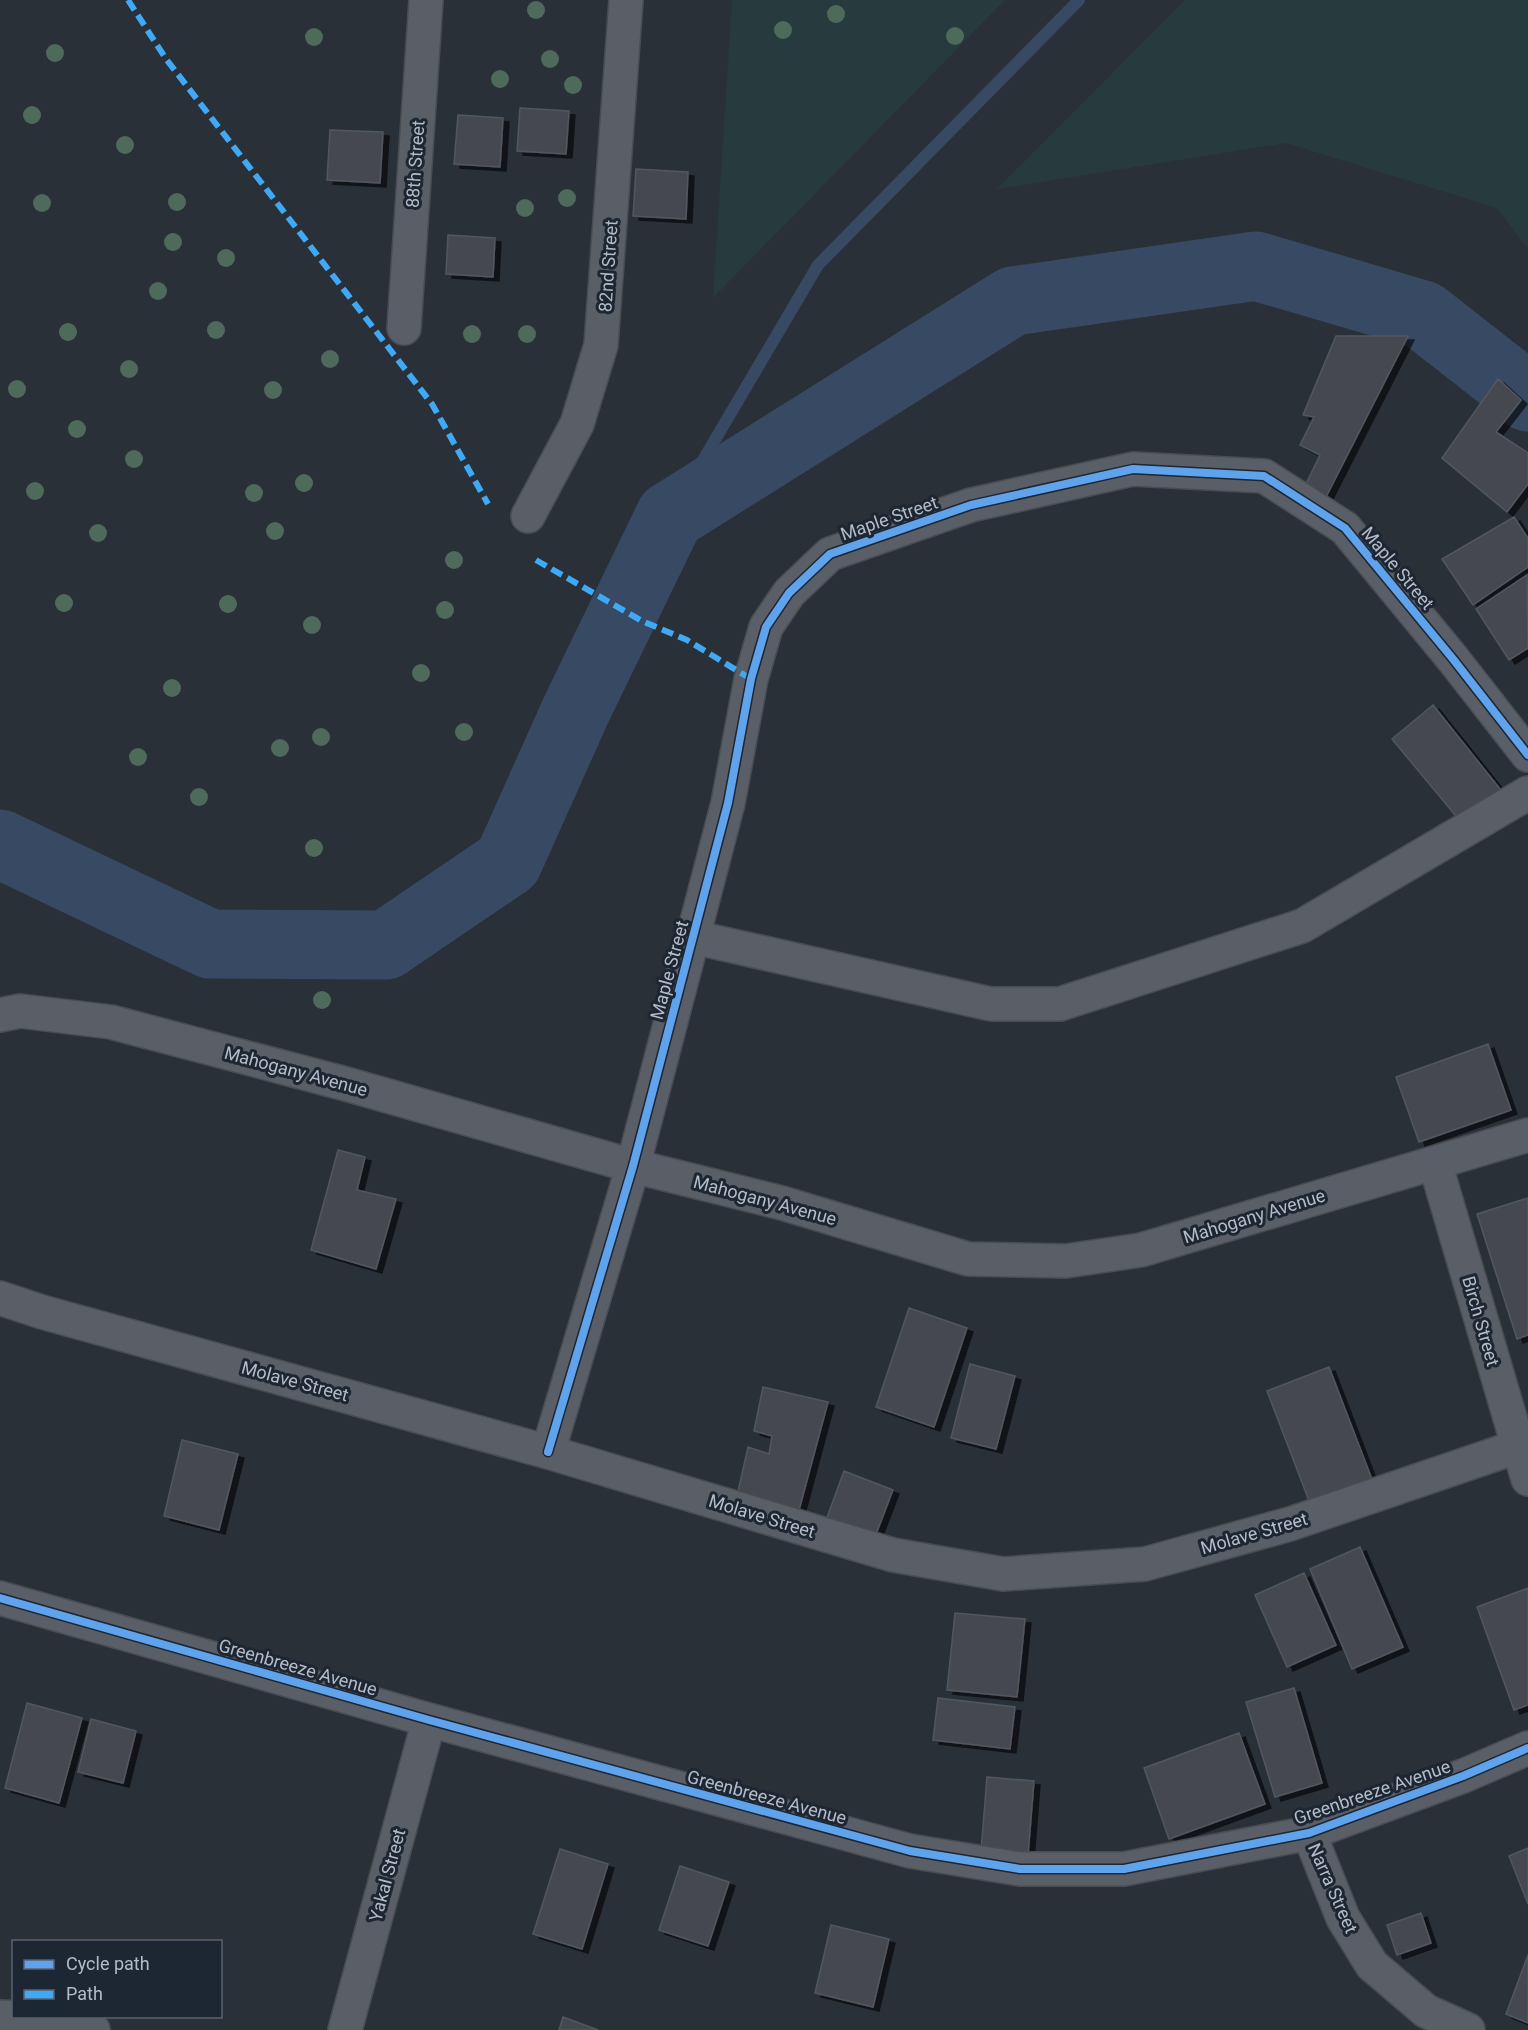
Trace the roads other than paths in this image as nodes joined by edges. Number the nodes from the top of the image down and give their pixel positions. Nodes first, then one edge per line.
1 (426, 0) edge
2 (626, 0) edge
3 (404, 328) dead end
4 (528, 516) dead end
5 (1528, 755) edge
6 (1528, 793) edge
7 (693, 937) junction
8 (0, 1015) edge
9 (1528, 1135) edge
10 (1435, 1162) junction
11 (633, 1166) junction
12 (0, 1299) edge
13 (1523, 1445) edge
14 (548, 1452) junction
15 (1528, 1479) edge
16 (0, 1598) edge
17 (429, 1720) junction
18 (1528, 1748) edge
19 (1309, 1833) junction
20 (23, 2018) edge
21 (93, 2030) edge
22 (345, 2030) edge
23 (1468, 2030) edge

1 - 3 street, 88th Street
2 - 4 street, 82nd Street
5 - 7 street, Maple Street
6 - 7 street
7 - 11 street, Maple Street
8 - 11 street, Mahogany Avenue
9 - 10 street, Mahogany Avenue
10 - 11 street, Mahogany Avenue
10 - 13 street, Birch Street
11 - 14 street, Maple Street
12 - 14 street, Molave Street
13 - 14 street, Molave Street
13 - 15 street, Birch Street
16 - 17 street, Greenbreeze Avenue
17 - 19 street, Greenbreeze Avenue
17 - 22 street, Yakal Street
18 - 19 street, Greenbreeze Avenue
19 - 23 street, Narra Street
20 - 21 street

